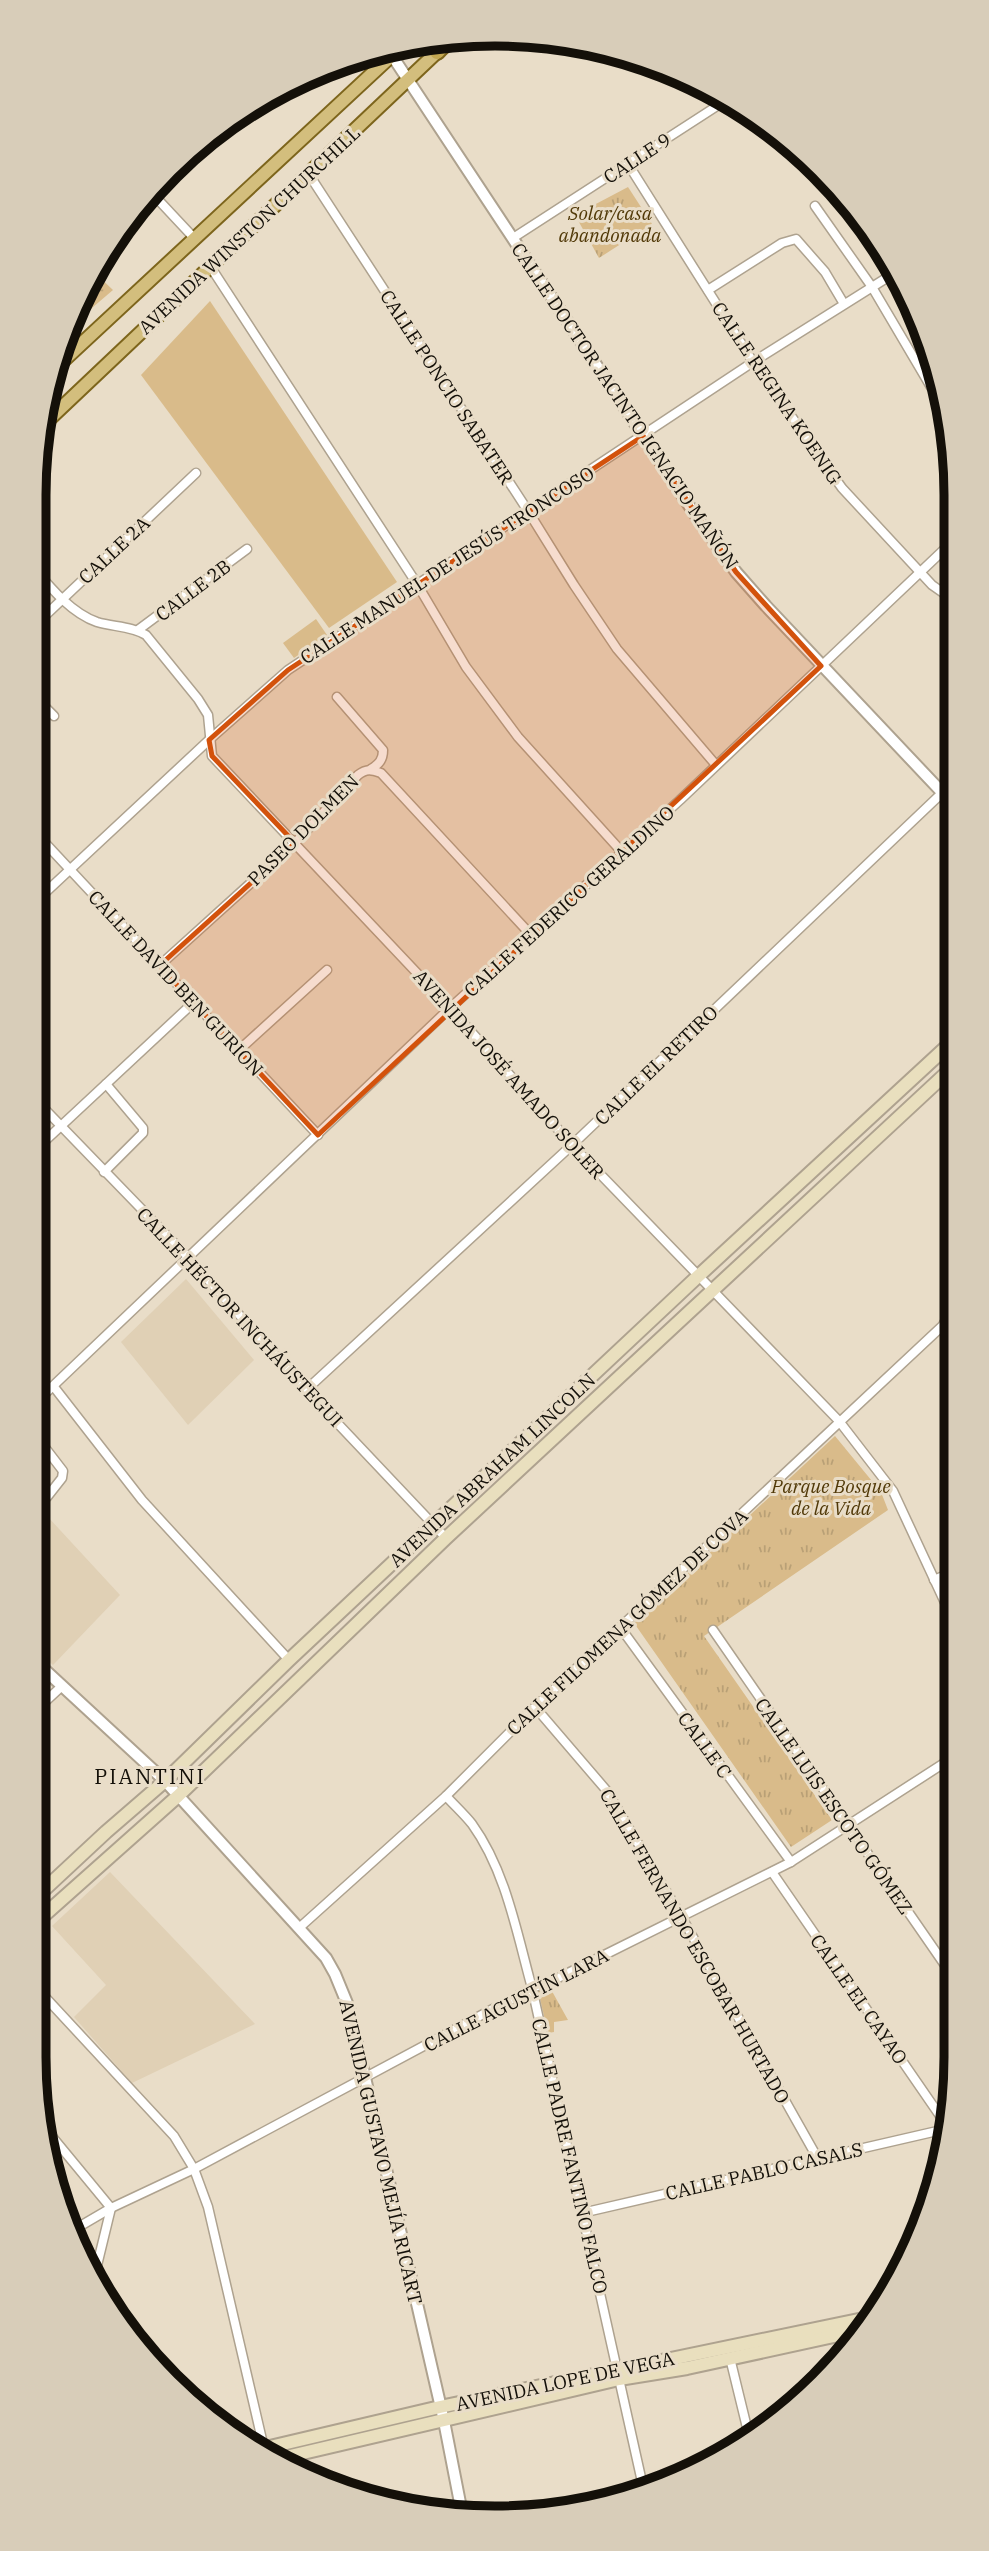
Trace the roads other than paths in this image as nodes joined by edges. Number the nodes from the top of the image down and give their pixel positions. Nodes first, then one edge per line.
1 (441, 48) edge
2 (443, 48) edge
3 (438, 52) junction
4 (392, 58) edge
5 (380, 60) edge
6 (407, 81) junction
7 (718, 105) edge
8 (628, 164) junction
9 (308, 173) junction
10 (157, 198) edge
11 (815, 206) dead end
12 (194, 238) junction
13 (513, 238) junction
14 (210, 265) junction
15 (887, 277) edge
16 (872, 287) junction
17 (708, 290) junction
18 (844, 304) junction
19 (67, 357) edge
20 (753, 362) junction
21 (929, 382) edge
22 (52, 416) edge
23 (643, 436) junction
24 (196, 473) dead end
25 (528, 511) junction
26 (247, 549) dead end
27 (944, 549) edge
28 (920, 573) junction
29 (46, 581) edge
30 (417, 584) junction
31 (944, 595) edge
32 (62, 599) junction
33 (46, 614) edge
34 (138, 630) junction
35 (821, 666) junction
36 (337, 697) dead end
37 (46, 708) edge
38 (54, 716) dead end
39 (209, 740) junction
40 (716, 765) junction
41 (371, 769) junction
42 (942, 793) joint
43 (295, 843) junction
44 (46, 844) edge
45 (622, 852) junction
46 (70, 869) junction
47 (46, 892) edge
48 (531, 936) junction
49 (159, 967) junction
50 (327, 970) dead end
51 (193, 1003) junction
52 (450, 1008) junction
53 (944, 1049) edge
54 (239, 1050) junction
55 (944, 1075) edge
56 (106, 1084) junction
57 (46, 1111) edge
58 (60, 1126) junction
59 (318, 1135) junction
60 (46, 1139) edge
61 (572, 1145) junction
62 (104, 1172) junction
63 (187, 1256) junction
64 (698, 1276) junction
65 (711, 1290) junction
66 (944, 1324) edge
67 (54, 1387) junction
68 (306, 1391) junction
69 (46, 1394) edge
70 (839, 1421) junction
71 (46, 1449) edge
72 (47, 1497) dead end
73 (434, 1524) junction
74 (446, 1538) junction
75 (944, 1576) edge
76 (934, 1580) junction
77 (944, 1601) edge
78 (620, 1627) junction
79 (713, 1630) dead end
80 (289, 1660) junction
81 (46, 1671) edge
82 (62, 1686) junction
83 (46, 1701) edge
84 (535, 1707) junction
85 (944, 1763) edge
86 (165, 1781) junction
87 (178, 1796) junction
88 (446, 1796) junction
89 (846, 1826) junction
90 (791, 1862) junction
91 (772, 1872) junction
92 (46, 1888) edge
93 (46, 1913) edge
94 (681, 1916) junction
95 (299, 1928) junction
96 (944, 1964) edge
97 (532, 1988) junction
98 (46, 1998) edge
99 (365, 2078) junction
100 (940, 2118) edge
101 (938, 2129) edge
102 (53, 2138) edge
103 (818, 2159) junction
104 (194, 2169) junction
105 (111, 2208) junction
106 (582, 2213) junction
107 (79, 2227) edge
108 (97, 2265) edge
109 (858, 2320) edge
110 (849, 2333) edge
111 (730, 2358) junction
112 (618, 2374) junction
113 (440, 2407) junction
114 (444, 2421) junction
115 (747, 2428) edge
116 (259, 2438) edge
117 (276, 2448) edge
118 (290, 2456) edge
119 (642, 2481) edge
120 (460, 2505) edge

1 - 3 highway
2 - 3 main road, AVENIDA WINSTON CHURCHILL
3 - 6 main road, AVENIDA WINSTON CHURCHILL
4 - 6 street, CALLE DOCTOR JACINTO IGNACIO MAÑÓN
5 - 12 main road, AVENIDA WINSTON CHURCHILL
6 - 9 main road, AVENIDA WINSTON CHURCHILL
6 - 13 street, CALLE DOCTOR JACINTO IGNACIO MAÑÓN
7 - 8 street, CALLE 9
8 - 13 street, CALLE 9
8 - 17 street, CALLE REGINA KOENIG
9 - 14 main road, AVENIDA WINSTON CHURCHILL
9 - 25 street, CALLE PONCIO SABATER
10 - 12 street
11 - 16 street
12 - 19 main road, AVENIDA WINSTON CHURCHILL
13 - 23 street, CALLE DOCTOR JACINTO IGNACIO MAÑÓN
14 - 22 main road, AVENIDA WINSTON CHURCHILL
14 - 30 street
15 - 16 street, CALLE MANUEL DE JESÚS TRONCOSO
16 - 18 street, CALLE MANUEL DE JESÚS TRONCOSO
16 - 21 street
17 - 18 street
17 - 20 street, CALLE REGINA KOENIG
18 - 20 street, CALLE MANUEL DE JESÚS TRONCOSO
20 - 23 street, CALLE MANUEL DE JESÚS TRONCOSO
20 - 28 street, CALLE REGINA KOENIG
23 - 25 street, CALLE MANUEL DE JESÚS TRONCOSO
23 - 35 street, CALLE DOCTOR JACINTO IGNACIO MAÑÓN
24 - 32 street, CALLE 2A
25 - 30 street, CALLE MANUEL DE JESÚS TRONCOSO
25 - 40 street, CALLE PONCIO SABATER
26 - 34 street, CALLE 2B
27 - 28 street, CALLE FEDERICO GERALDINO
28 - 31 street, CALLE REGINA KOENIG
28 - 35 street, CALLE FEDERICO GERALDINO
29 - 32 street
30 - 39 street, CALLE MANUEL DE JESÚS TRONCOSO
30 - 45 street
32 - 33 street, CALLE 2A
32 - 34 street
34 - 39 street, AVENIDA JOSÉ AMADO SOLER
35 - 40 street, CALLE FEDERICO GERALDINO
35 - 42 street, CALLE DOCTOR JACINTO IGNACIO MAÑÓN
36 - 41 street
37 - 38 street
39 - 43 street, AVENIDA JOSÉ AMADO SOLER
39 - 46 street, CALLE MANUEL DE JESÚS TRONCOSO
40 - 45 street, CALLE FEDERICO GERALDINO
41 - 43 street, PASEO DOLMEN
41 - 48 street, PASEO DOLMEN
42 - 61 street, CALLE EL RETIRO
43 - 49 street, PASEO DOLMEN
43 - 52 street, AVENIDA JOSÉ AMADO SOLER
44 - 46 street, CALLE DAVID BEN GURION
45 - 48 street, CALLE FEDERICO GERALDINO
46 - 47 street, CALLE MANUEL DE JESÚS TRONCOSO
46 - 49 street, CALLE DAVID BEN GURION
48 - 52 street, CALLE FEDERICO GERALDINO
49 - 51 street, CALLE DAVID BEN GURION
50 - 54 street
51 - 54 street, CALLE DAVID BEN GURION
51 - 56 street
52 - 59 street, CALLE FEDERICO GERALDINO
52 - 61 street, AVENIDA JOSÉ AMADO SOLER
53 - 64 main road, AVENIDA ABRAHAM LINCOLN
54 - 59 street, CALLE DAVID BEN GURION
55 - 65 main road, AVENIDA ABRAHAM LINCOLN
56 - 58 street
56 - 62 street
57 - 58 street, CALLE HÉCTOR INCHÁUSTEGUI
58 - 60 street
58 - 62 street, CALLE HÉCTOR INCHÁUSTEGUI
59 - 63 street, CALLE FEDERICO GERALDINO
61 - 64 street, AVENIDA JOSÉ AMADO SOLER
61 - 68 street, CALLE EL RETIRO
62 - 63 street, CALLE HÉCTOR INCHÁUSTEGUI
63 - 67 street, CALLE FEDERICO GERALDINO
63 - 68 street, CALLE HÉCTOR INCHÁUSTEGUI
64 - 65 street, AVENIDA JOSÉ AMADO SOLER
64 - 73 main road, AVENIDA ABRAHAM LINCOLN
65 - 70 street, AVENIDA JOSÉ AMADO SOLER
65 - 74 main road, AVENIDA ABRAHAM LINCOLN
66 - 70 street, CALLE FILOMENA GÓMEZ DE COVA
67 - 69 street, CALLE FEDERICO GERALDINO
67 - 80 street
68 - 73 street, CALLE HÉCTOR INCHÁUSTEGUI
70 - 76 street, AVENIDA JOSÉ AMADO SOLER
70 - 78 street, CALLE FILOMENA GÓMEZ DE COVA
71 - 72 street
73 - 74 street, CALLE HÉCTOR INCHÁUSTEGUI
73 - 80 main road, AVENIDA ABRAHAM LINCOLN
74 - 87 main road, AVENIDA ABRAHAM LINCOLN
75 - 76 street
76 - 77 street, AVENIDA JOSÉ AMADO SOLER
78 - 84 street, CALLE FILOMENA GÓMEZ DE COVA
78 - 90 street, CALLE C
79 - 89 street, CALLE LUIS ESCOTO GÓMEZ
80 - 86 main road, AVENIDA ABRAHAM LINCOLN
81 - 82 street, AVENIDA GUSTAVO MEJÍA RICART
82 - 83 street
82 - 86 street, AVENIDA GUSTAVO MEJÍA RICART
84 - 88 street, CALLE FILOMENA GÓMEZ DE COVA
84 - 94 street, CALLE FERNANDO ESCOBAR HURTADO
85 - 89 street, CALLE AGUSTÍN LARA
86 - 87 street, AVENIDA GUSTAVO MEJÍA RICART
86 - 92 main road, AVENIDA ABRAHAM LINCOLN
87 - 93 main road, AVENIDA ABRAHAM LINCOLN
87 - 95 street, AVENIDA GUSTAVO MEJÍA RICART
88 - 95 street, CALLE FILOMENA GÓMEZ DE COVA
88 - 97 street, CALLE PADRE FANTINO FALCO
89 - 90 street, CALLE AGUSTÍN LARA
89 - 96 street, CALLE LUIS ESCOTO GÓMEZ
90 - 91 street, CALLE AGUSTÍN LARA
91 - 94 street, CALLE AGUSTÍN LARA
91 - 100 street, CALLE EL CAYAO
94 - 97 street, CALLE AGUSTÍN LARA
94 - 103 street, CALLE FERNANDO ESCOBAR HURTADO
95 - 99 street, AVENIDA GUSTAVO MEJÍA RICART
97 - 99 street, CALLE AGUSTÍN LARA
97 - 106 street, CALLE PADRE FANTINO FALCO
98 - 104 street
99 - 104 street, CALLE AGUSTÍN LARA
99 - 113 street, AVENIDA GUSTAVO MEJÍA RICART
101 - 103 street, CALLE PABLO CASALS
102 - 105 street
103 - 106 street, CALLE PABLO CASALS
104 - 105 street, CALLE AGUSTÍN LARA
104 - 116 street
105 - 107 street, CALLE AGUSTÍN LARA
105 - 108 street
106 - 112 street, CALLE PADRE FANTINO FALCO
109 - 112 main road, AVENIDA LOPE DE VEGA
110 - 111 main road, AVENIDA LOPE DE VEGA
111 - 112 main road, AVENIDA LOPE DE VEGA
111 - 115 street
112 - 113 main road, AVENIDA LOPE DE VEGA
112 - 114 main road, AVENIDA LOPE DE VEGA
112 - 119 street, CALLE PADRE FANTINO FALCO
113 - 114 street, AVENIDA GUSTAVO MEJÍA RICART
113 - 117 main road, AVENIDA LOPE DE VEGA
114 - 118 main road, AVENIDA LOPE DE VEGA
114 - 120 street, AVENIDA GUSTAVO MEJÍA RICART

